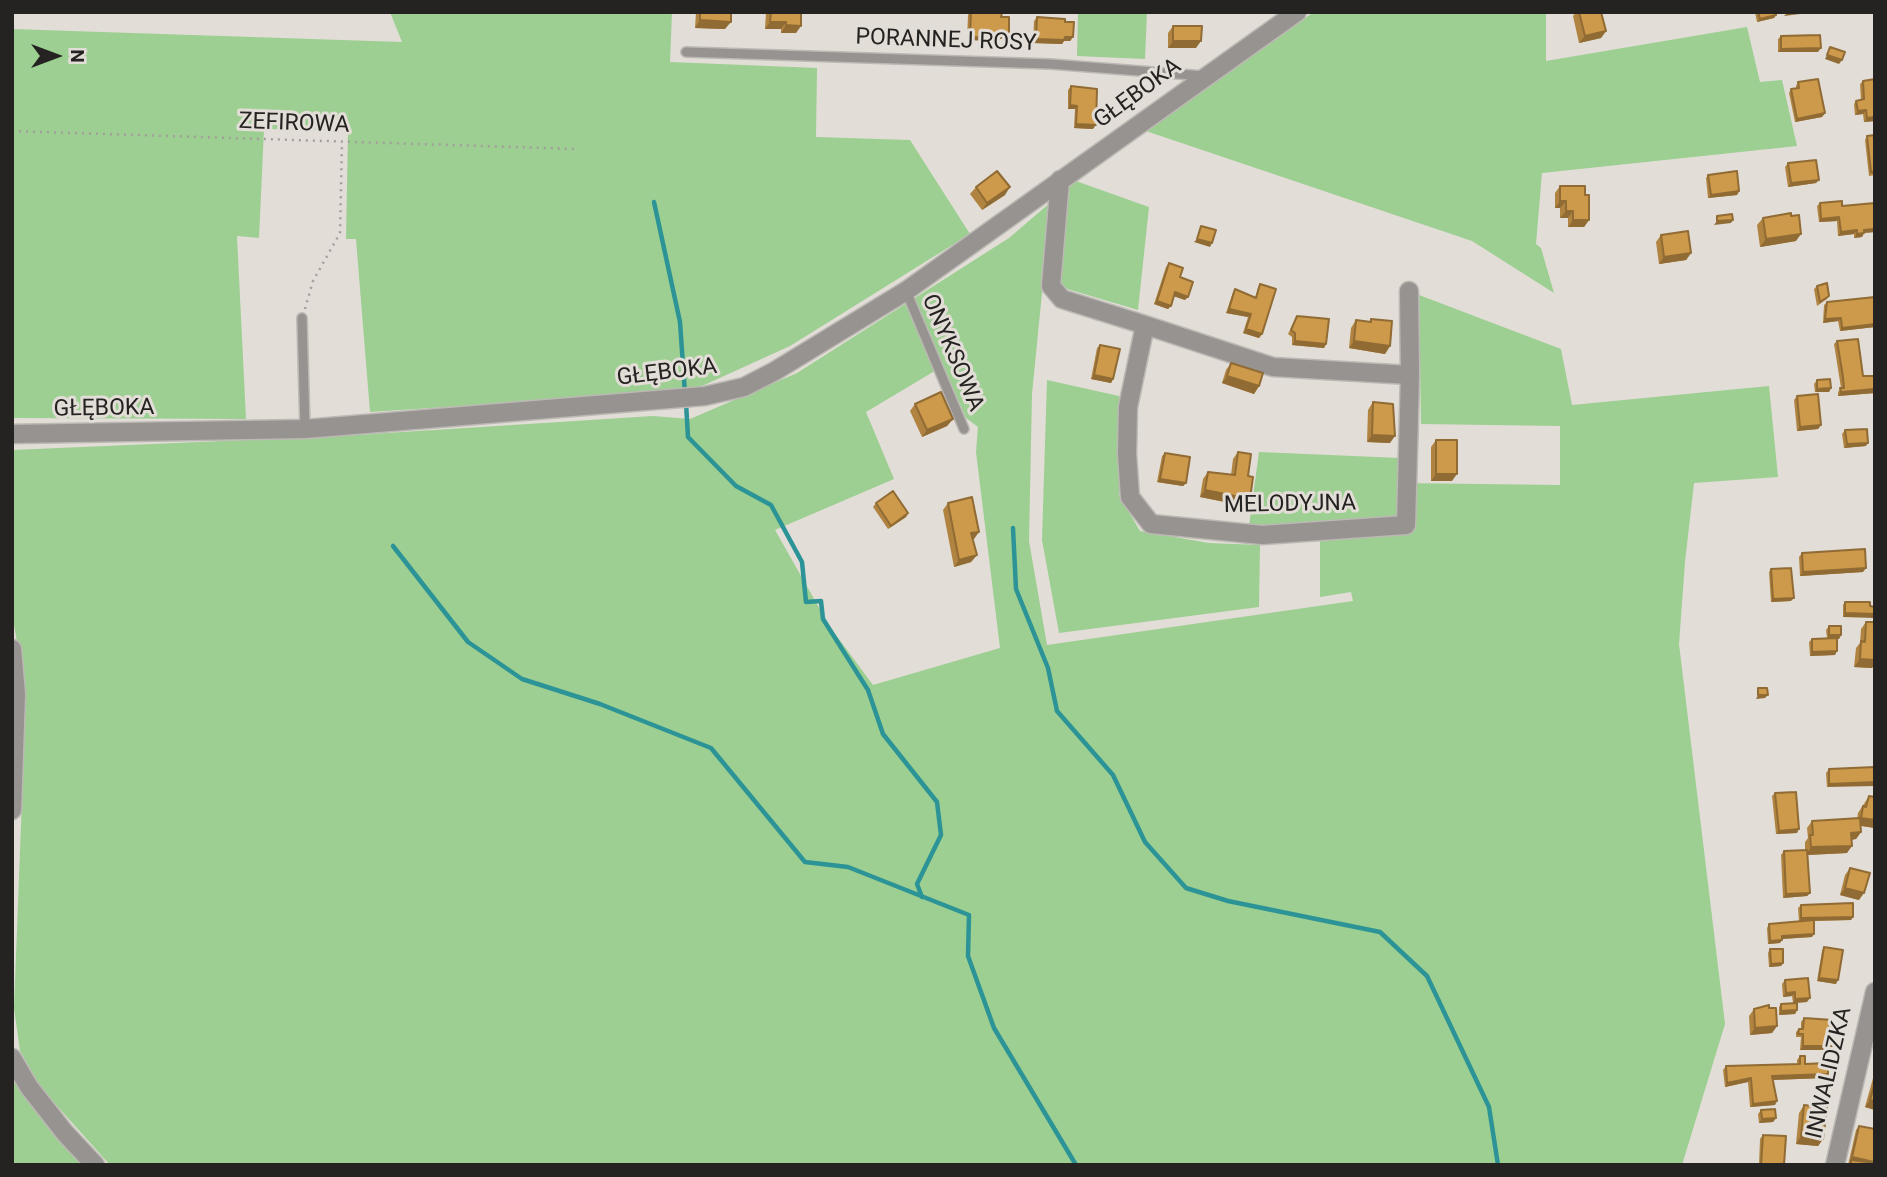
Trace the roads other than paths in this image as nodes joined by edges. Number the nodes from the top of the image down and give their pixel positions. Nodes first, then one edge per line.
1 (1297, 12) edge
2 (686, 52) dead end
3 (1204, 76) junction
4 (1060, 180) junction
5 (906, 291) junction
6 (1409, 291) dead end
7 (302, 318) road end
8 (1145, 325) junction
9 (1410, 375) junction
10 (305, 429) junction
11 (964, 429) dead end
12 (12, 434) edge
13 (12, 649) edge
14 (12, 810) edge
15 (1875, 992) edge
16 (12, 1058) edge
17 (95, 1165) edge
18 (1835, 1165) edge

1 - 3 street, GŁĘBOKA
2 - 3 lane, PORANNEJ ROSY
3 - 4 street, GŁĘBOKA
4 - 5 street, GŁĘBOKA
4 - 8 street
5 - 10 street, GŁĘBOKA
5 - 11 lane, ONYKSOWA
6 - 9 street, MELODYJNA
7 - 10 lane
8 - 9 street
8 - 9 street, MELODYJNA
10 - 12 street, GŁĘBOKA
13 - 14 street
15 - 18 street, INWALIDZKA
16 - 17 street

